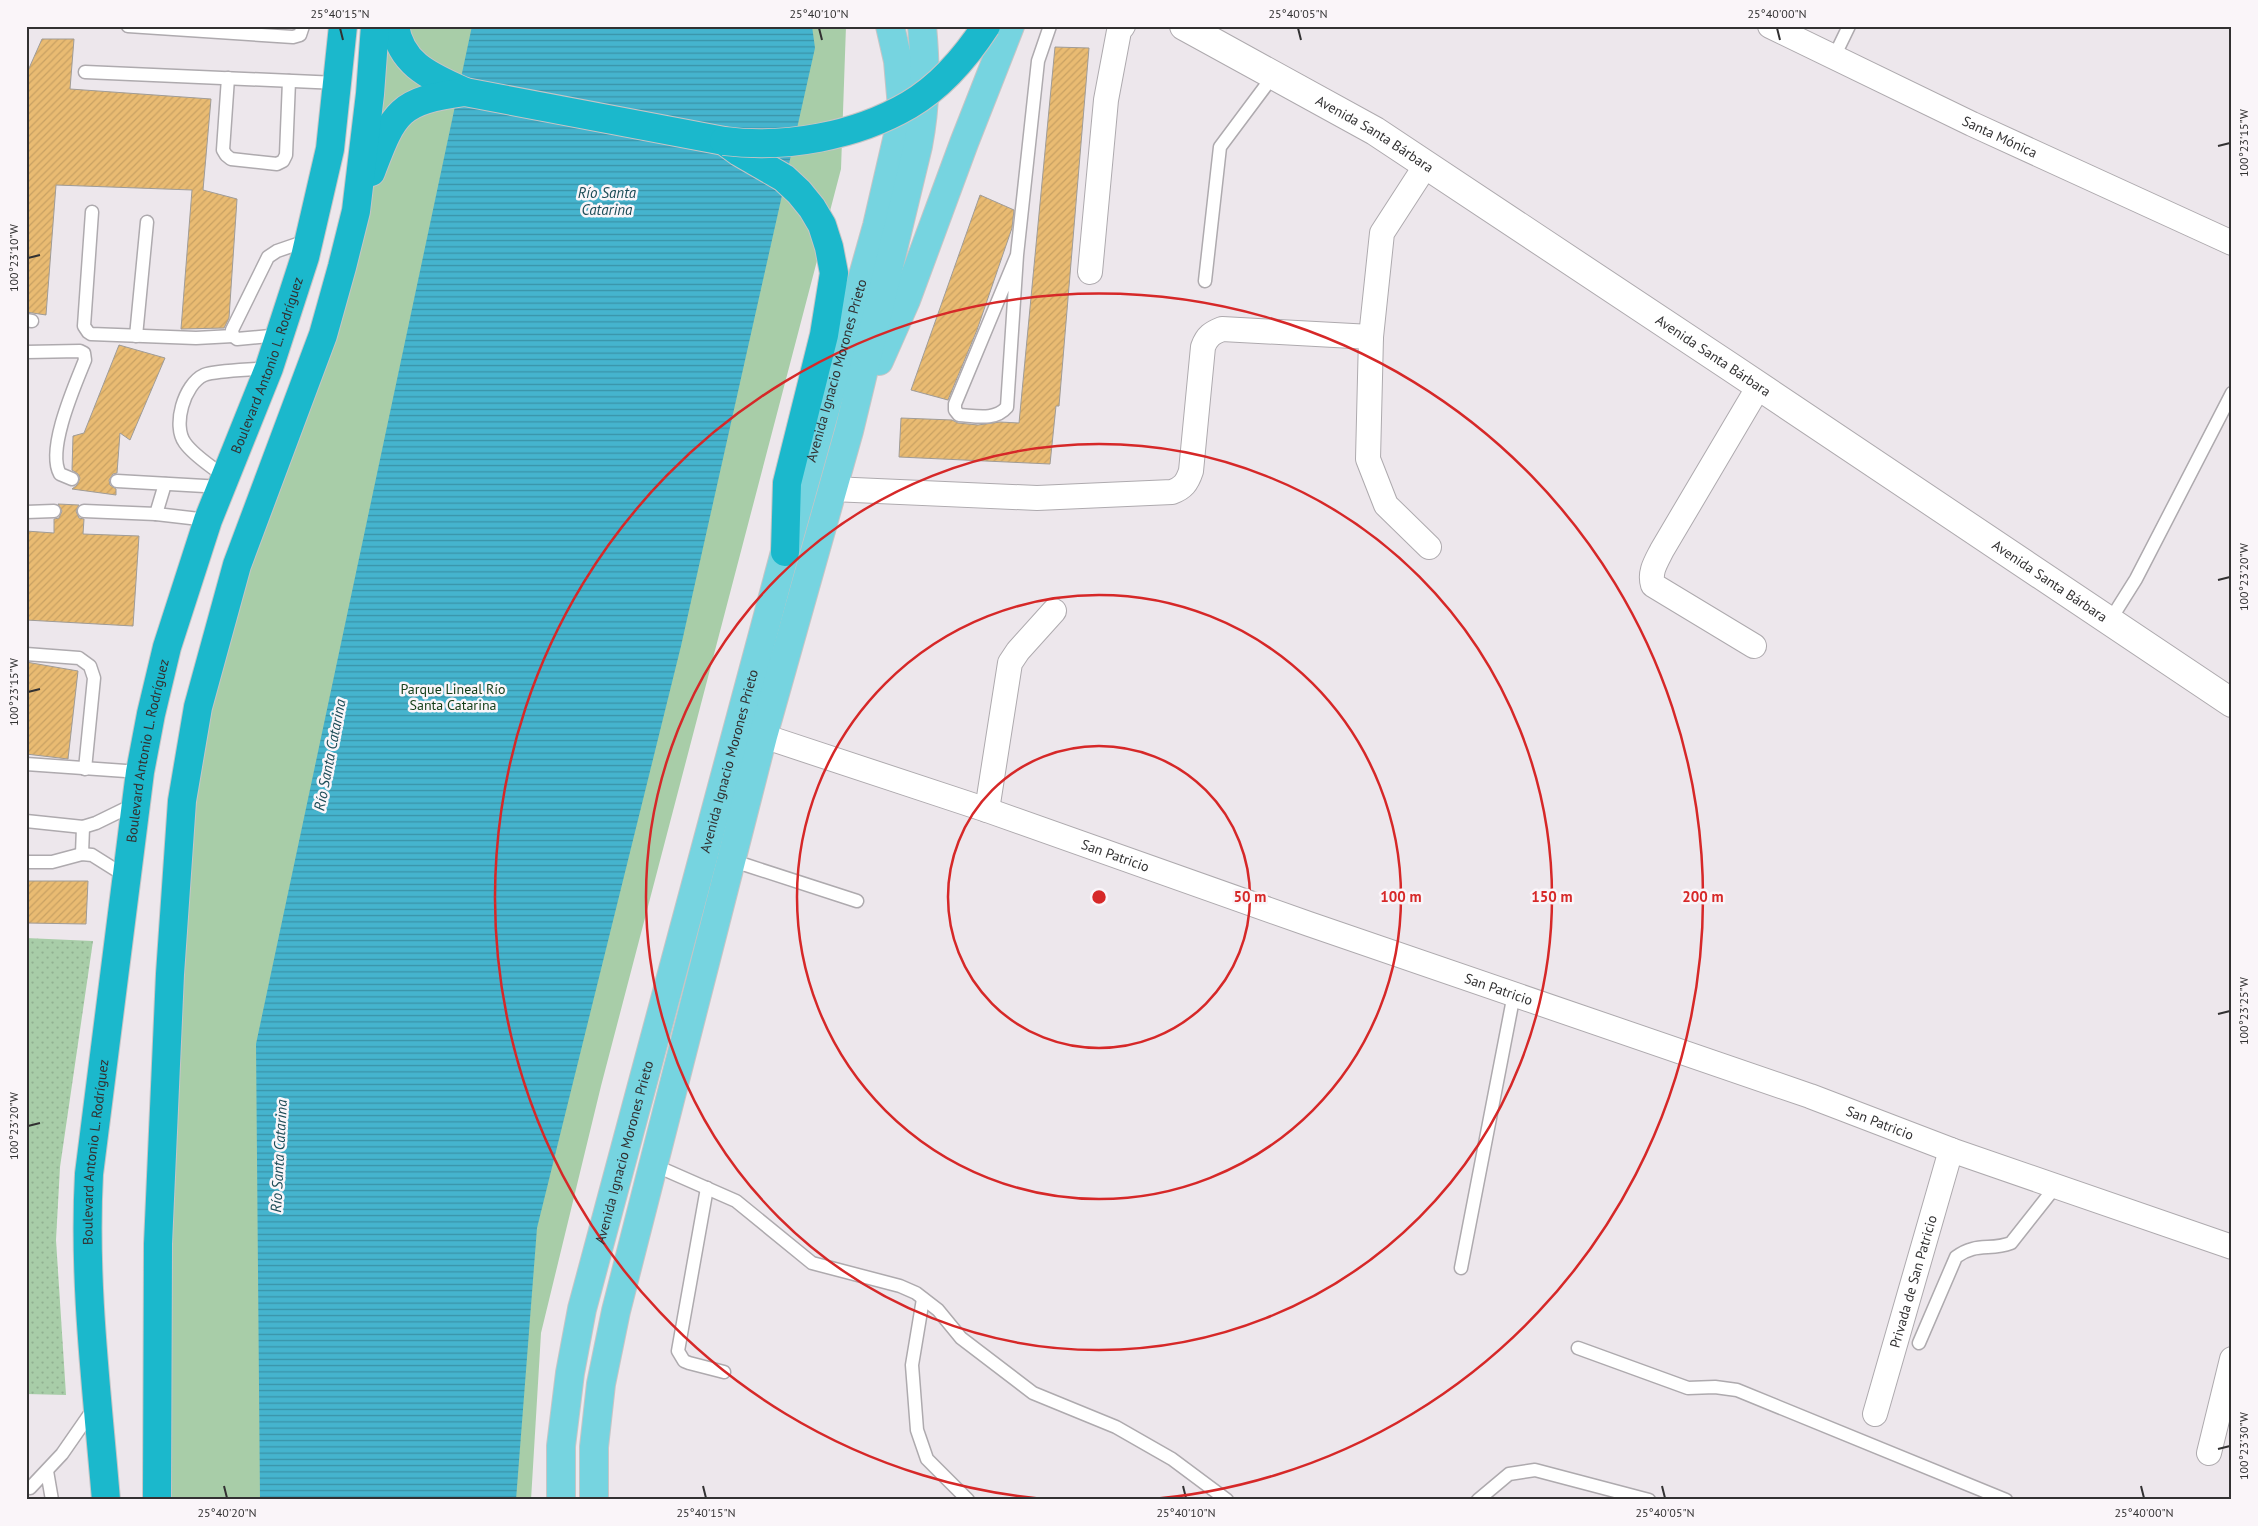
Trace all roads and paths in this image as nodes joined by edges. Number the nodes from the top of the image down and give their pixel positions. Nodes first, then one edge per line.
1 (128, 26) edge
2 (303, 26) edge
3 (343, 26) edge
4 (375, 26) edge
5 (395, 26) edge
6 (890, 26) edge
7 (922, 26) edge
8 (986, 26) edge
9 (1010, 26) edge
10 (1050, 26) edge
11 (1123, 26) edge
12 (1184, 26) edge
13 (1770, 26) edge
14 (1849, 26) edge
15 (1834, 57) junction
16 (85, 72) dead end
17 (1274, 76) junction
18 (228, 78) junction
19 (288, 81) junction
20 (338, 83) junction
21 (466, 92) junction
22 (724, 141) junction
23 (1426, 165) junction
24 (356, 211) junction
25 (92, 212) dead end
26 (147, 222) dead end
27 (309, 240) junction
28 (2232, 243) edge
29 (1017, 255) junction
30 (1090, 272) dead end
31 (1205, 281) dead end
32 (281, 335) junction
33 (136, 336) junction
34 (233, 336) junction
35 (1371, 337) junction
36 (26, 352) edge
37 (269, 368) junction
38 (1759, 386) junction
39 (2232, 393) edge
40 (849, 431) junction
41 (72, 478) dead end
42 (117, 481) dead end
43 (224, 482) junction
44 (165, 484) junction
45 (832, 489) junction
46 (54, 511) dead end
47 (84, 511) dead end
48 (26, 512) edge
49 (156, 514) junction
50 (208, 520) junction
51 (1428, 547) dead end
52 (784, 552) junction
53 (1054, 611) dead end
54 (2109, 622) junction
55 (1754, 646) dead end
56 (26, 654) edge
57 (2232, 704) edge
58 (763, 736) junction
59 (26, 764) edge
60 (84, 769) junction
61 (140, 772) junction
62 (137, 803) junction
63 (988, 810) junction
64 (26, 821) edge
65 (83, 827) junction
66 (82, 854) junction
67 (26, 862) edge
68 (731, 862) junction
69 (127, 877) junction
70 (857, 901) dead end
71 (1514, 994) junction
72 (1951, 1150) junction
73 (654, 1165) junction
74 (2056, 1186) junction
75 (707, 1188) junction
76 (2232, 1247) edge
77 (1461, 1268) dead end
78 (923, 1299) junction
79 (1919, 1343) dead end
80 (1578, 1348) dead end
81 (2232, 1359) edge
82 (724, 1372) dead end
83 (98, 1402) junction
84 (1875, 1414) dead end
85 (2209, 1454) dead end
86 (47, 1471) junction
87 (30, 1488) dead end
88 (52, 1500) edge
89 (106, 1500) edge
90 (157, 1500) edge
91 (561, 1500) edge
92 (594, 1500) edge
93 (968, 1500) edge
94 (1227, 1500) edge
95 (1478, 1500) edge
96 (1649, 1500) edge
97 (2006, 1500) edge

1 - 2 lane
3 - 20 highway, Boulevard Antonio L. Rodríguez
4 - 24 highway
5 - 21 highway
6 - 52 main road, Avenida Ignacio Morones Prieto
7 - 40 main road, Avenida Ignacio Morones Prieto
8 - 22 highway, bridge
9 - 40 main road
10 - 29 lane
11 - 30 street
12 - 17 street, Avenida Santa Bárbara
13 - 15 street, Santa Mónica
14 - 15 lane
15 - 28 street, Santa Mónica
16 - 18 lane
17 - 23 street, Avenida Santa Bárbara
17 - 31 lane
18 - 19 lane
18 - 19 lane
19 - 20 lane
20 - 27 highway, Boulevard Antonio L. Rodríguez
21 - 22 highway
21 - 24 highway
22 - 52 highway
23 - 35 street
23 - 38 street, Avenida Santa Bárbara
24 - 90 highway
25 - 33 lane
26 - 33 lane
27 - 32 highway, Boulevard Antonio L. Rodríguez
27 - 34 lane
29 - 29 lane
32 - 34 lane
32 - 37 highway, Boulevard Antonio L. Rodríguez
33 - 34 lane
35 - 45 street
35 - 51 street
36 - 41 lane
37 - 43 highway, Boulevard Antonio L. Rodríguez
37 - 43 lane
38 - 54 street, Avenida Santa Bárbara
38 - 55 street
39 - 54 lane
40 - 45 main road, Avenida Ignacio Morones Prieto
42 - 44 lane
43 - 44 lane
43 - 50 highway, Boulevard Antonio L. Rodríguez
44 - 49 lane
45 - 58 main road, Avenida Ignacio Morones Prieto
46 - 48 lane
47 - 49 lane
49 - 50 lane
50 - 61 highway, Boulevard Antonio L. Rodríguez
52 - 91 main road, Avenida Ignacio Morones Prieto
53 - 63 street
54 - 57 street, Avenida Santa Bárbara
56 - 60 lane
58 - 63 street, San Patricio
58 - 68 main road, Avenida Ignacio Morones Prieto
59 - 60 lane
60 - 61 lane
61 - 62 highway, Boulevard Antonio L. Rodríguez
62 - 65 lane
62 - 69 highway, Boulevard Antonio L. Rodríguez
63 - 71 street, San Patricio
64 - 65 lane
65 - 66 lane
66 - 67 lane
66 - 69 lane
68 - 70 lane
68 - 73 main road, Avenida Ignacio Morones Prieto
69 - 83 highway, Boulevard Antonio L. Rodríguez
71 - 72 street, San Patricio
71 - 77 lane
72 - 74 street, San Patricio
72 - 84 street, Privada de San Patricio
73 - 75 lane
73 - 92 main road, Avenida Ignacio Morones Prieto
74 - 76 street, San Patricio
74 - 79 lane
75 - 78 lane
75 - 82 lane
78 - 93 lane
78 - 94 lane
80 - 97 lane
81 - 85 street
83 - 86 lane
83 - 89 highway, Boulevard Antonio L. Rodríguez
86 - 87 lane
86 - 88 lane
95 - 96 lane

